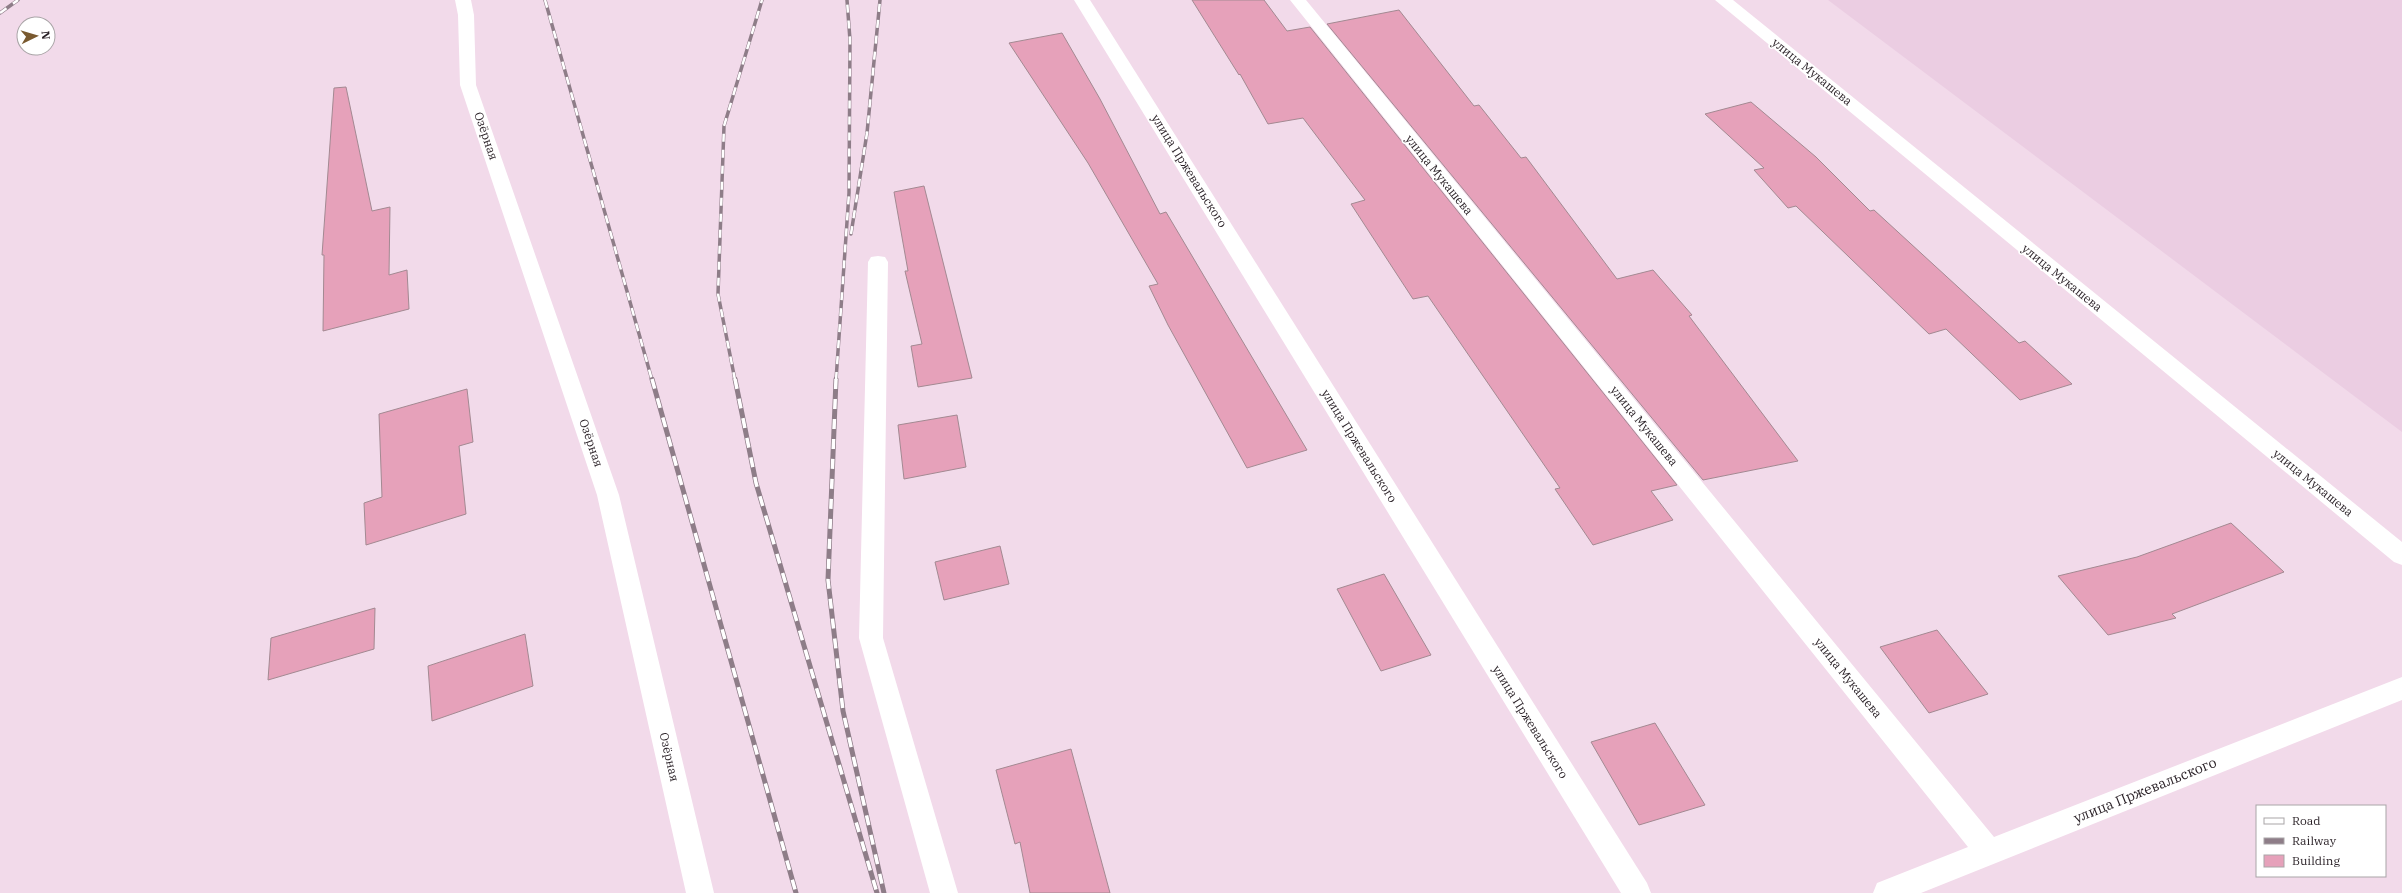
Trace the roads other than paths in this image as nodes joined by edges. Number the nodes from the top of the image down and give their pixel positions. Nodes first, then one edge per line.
1 (463, 0) edge
2 (1082, 0) edge
3 (1298, 0) edge
4 (1723, 0) edge
5 (878, 262) dead end
6 (2402, 555) edge
7 (2402, 688) edge
8 (1989, 852) junction
9 (700, 893) edge
10 (944, 893) edge
11 (1636, 893) edge
12 (1888, 893) edge

1 - 9 street, Озёрная
2 - 11 street, улица Пржевальского
3 - 8 street, улица Мукашева
4 - 6 street, улица Мукашева
5 - 10 street
7 - 8 street, улица Пржевальского
8 - 12 street, улица Пржевальского

